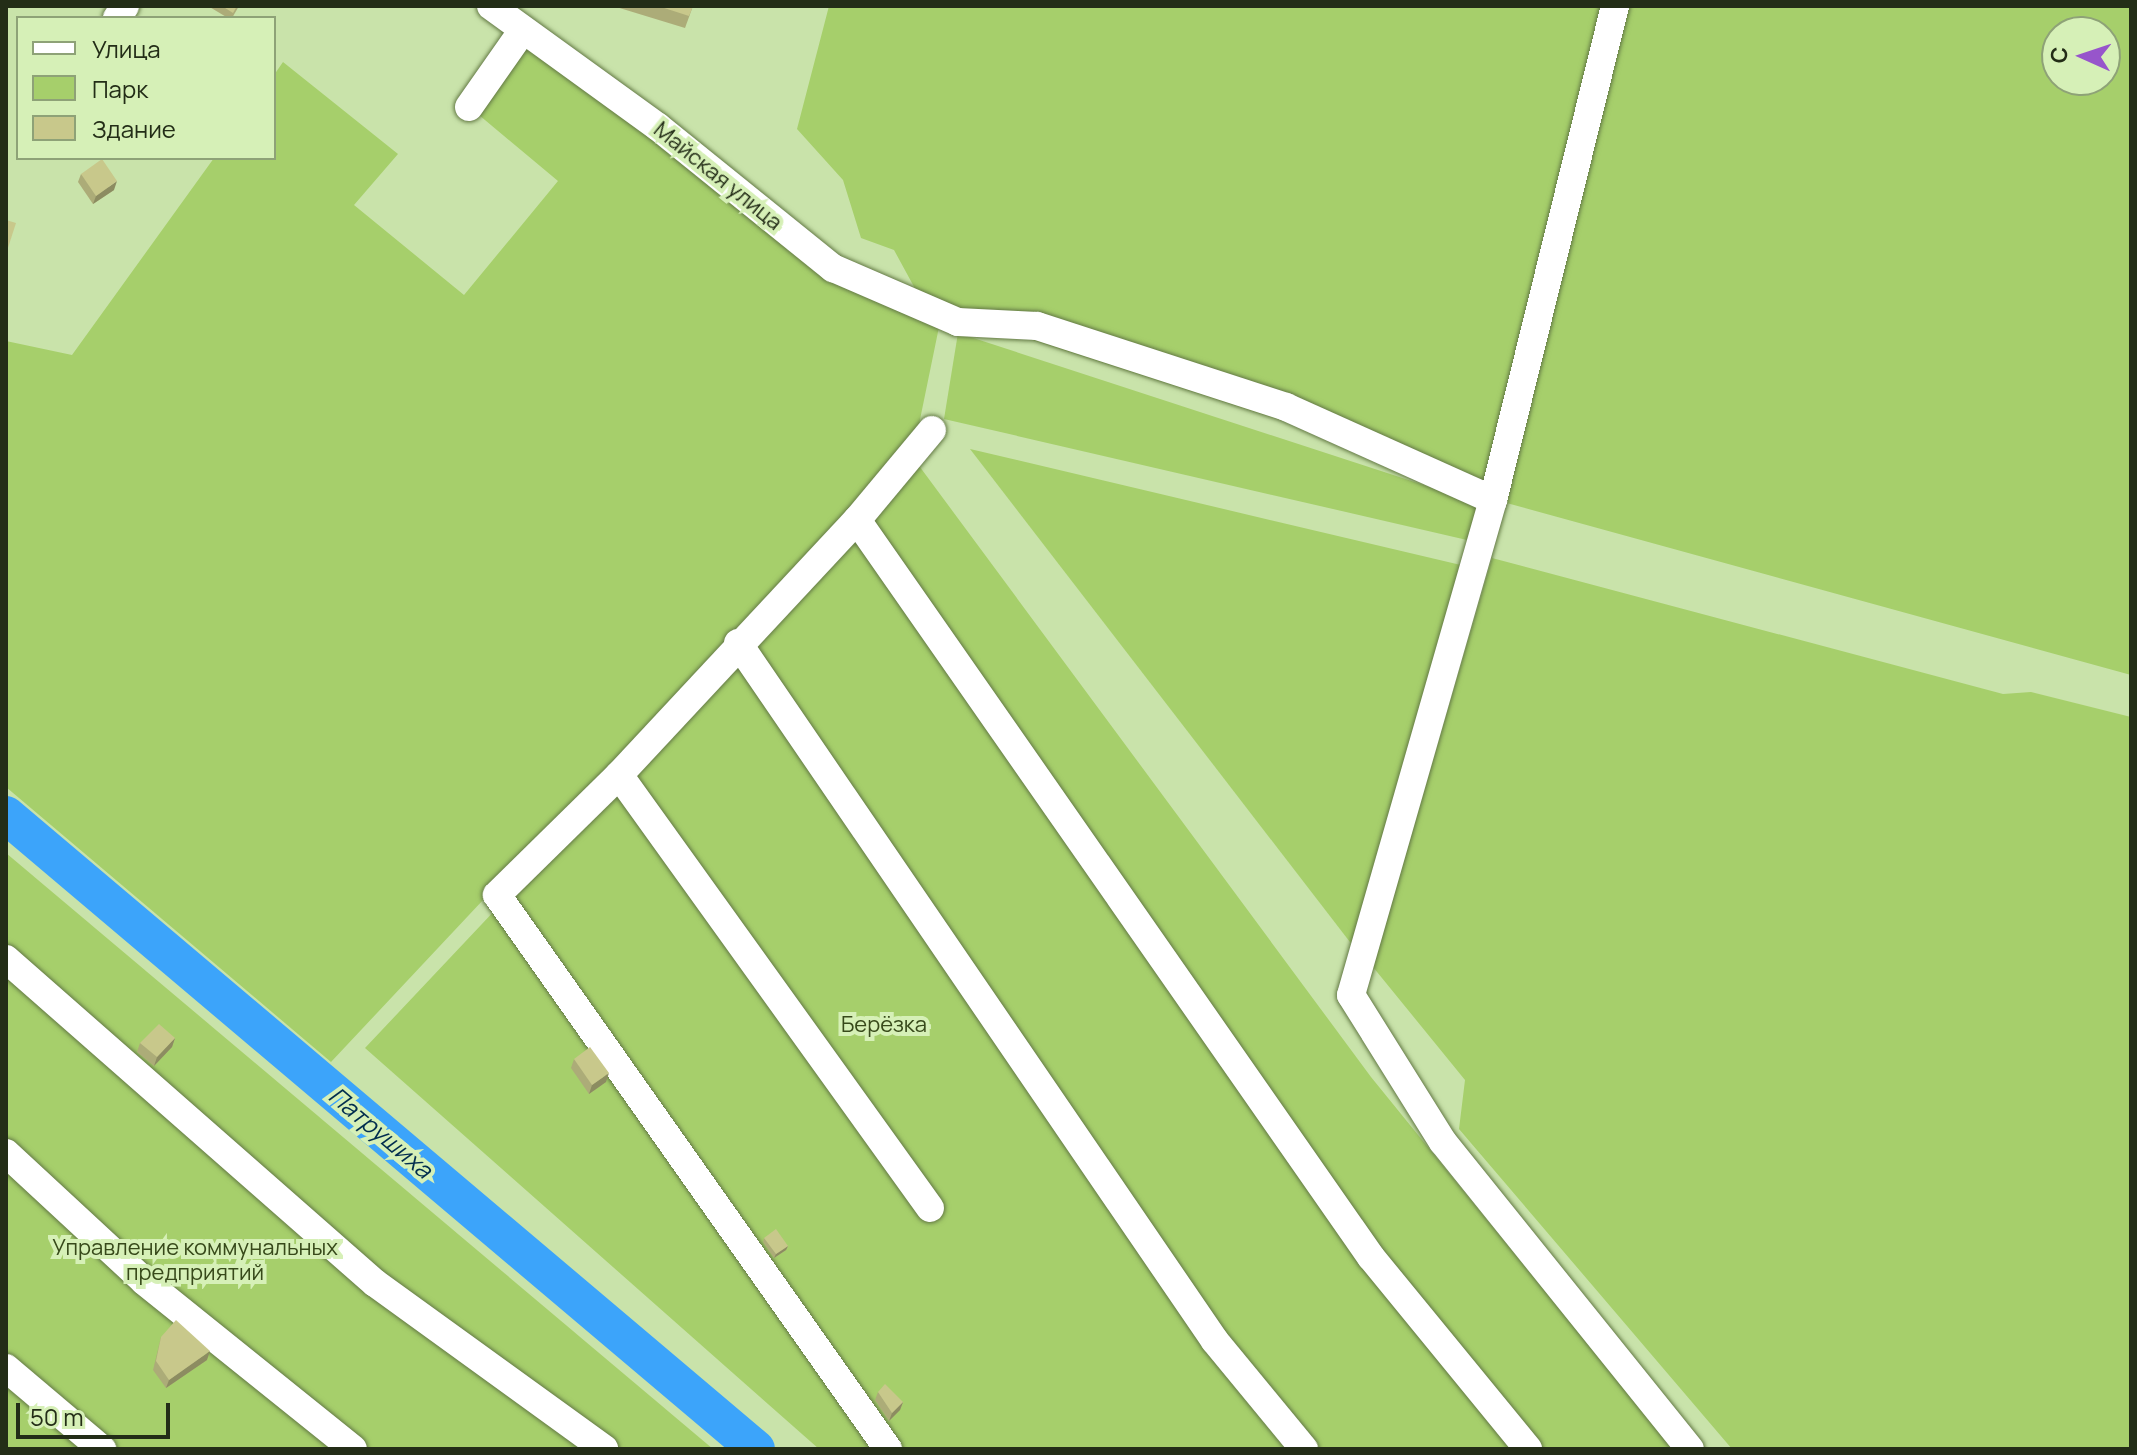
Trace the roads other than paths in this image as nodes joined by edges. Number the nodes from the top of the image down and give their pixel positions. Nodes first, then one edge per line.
1 (491, 6) edge
2 (1615, 6) edge
3 (523, 30) junction
4 (469, 107) dead end
5 (932, 430) dead end
6 (1493, 500) junction
7 (857, 520) junction
8 (738, 643) junction
9 (619, 775) junction
10 (6, 959) edge
11 (6, 1153) edge
12 (930, 1208) dead end
13 (6, 1368) edge
14 (102, 1449) edge
15 (353, 1449) edge
16 (604, 1449) edge
17 (888, 1449) edge
18 (1304, 1449) edge
19 (1528, 1449) edge
20 (1690, 1449) edge

1 - 3 street, Майская улица
2 - 6 street
3 - 4 street
3 - 6 street, Майская улица
5 - 7 street
6 - 20 street
7 - 8 street
7 - 19 street
8 - 9 street
8 - 18 street
9 - 12 street
9 - 17 street
10 - 16 street
11 - 15 street
13 - 14 street

